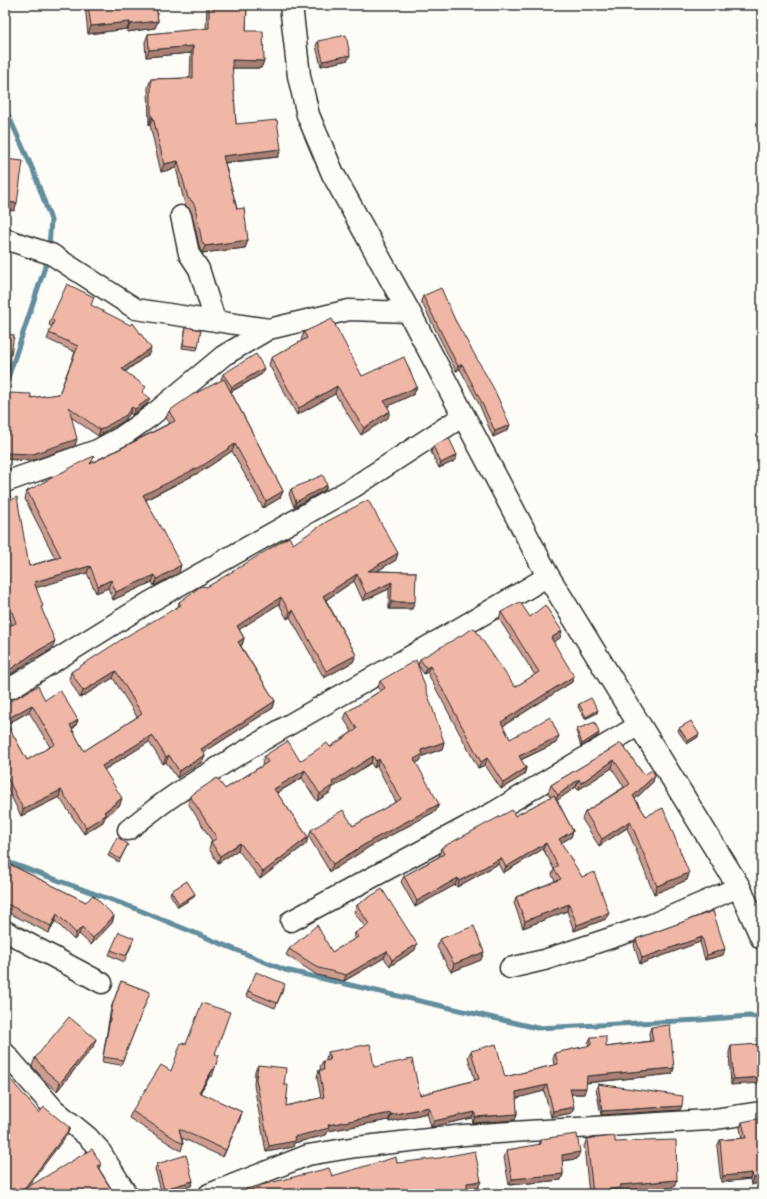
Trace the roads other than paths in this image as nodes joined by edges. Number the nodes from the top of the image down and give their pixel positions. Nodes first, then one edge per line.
1 (290, 5) edge
2 (181, 216) dead end
3 (5, 239) edge
4 (409, 312) junction
5 (216, 320) junction
6 (269, 329) junction
7 (463, 416) junction
8 (5, 482) edge
9 (548, 576) junction
10 (11, 688) dead end
11 (639, 725) junction
12 (128, 830) dead end
13 (739, 887) junction
14 (291, 921) dead end
15 (5, 931) edge
16 (762, 938) edge
17 (510, 968) dead end
18 (102, 983) dead end
19 (5, 1053) edge
20 (762, 1112) edge
21 (126, 1194) edge
22 (210, 1194) edge

1 - 4 main road
2 - 5 street
3 - 5 street
4 - 6 street
4 - 7 main road
5 - 6 street
6 - 8 street
7 - 9 main road
7 - 10 street
9 - 11 main road
9 - 12 street
11 - 13 main road
11 - 14 street
13 - 16 main road
13 - 17 street
15 - 18 street
19 - 21 street
20 - 22 street

